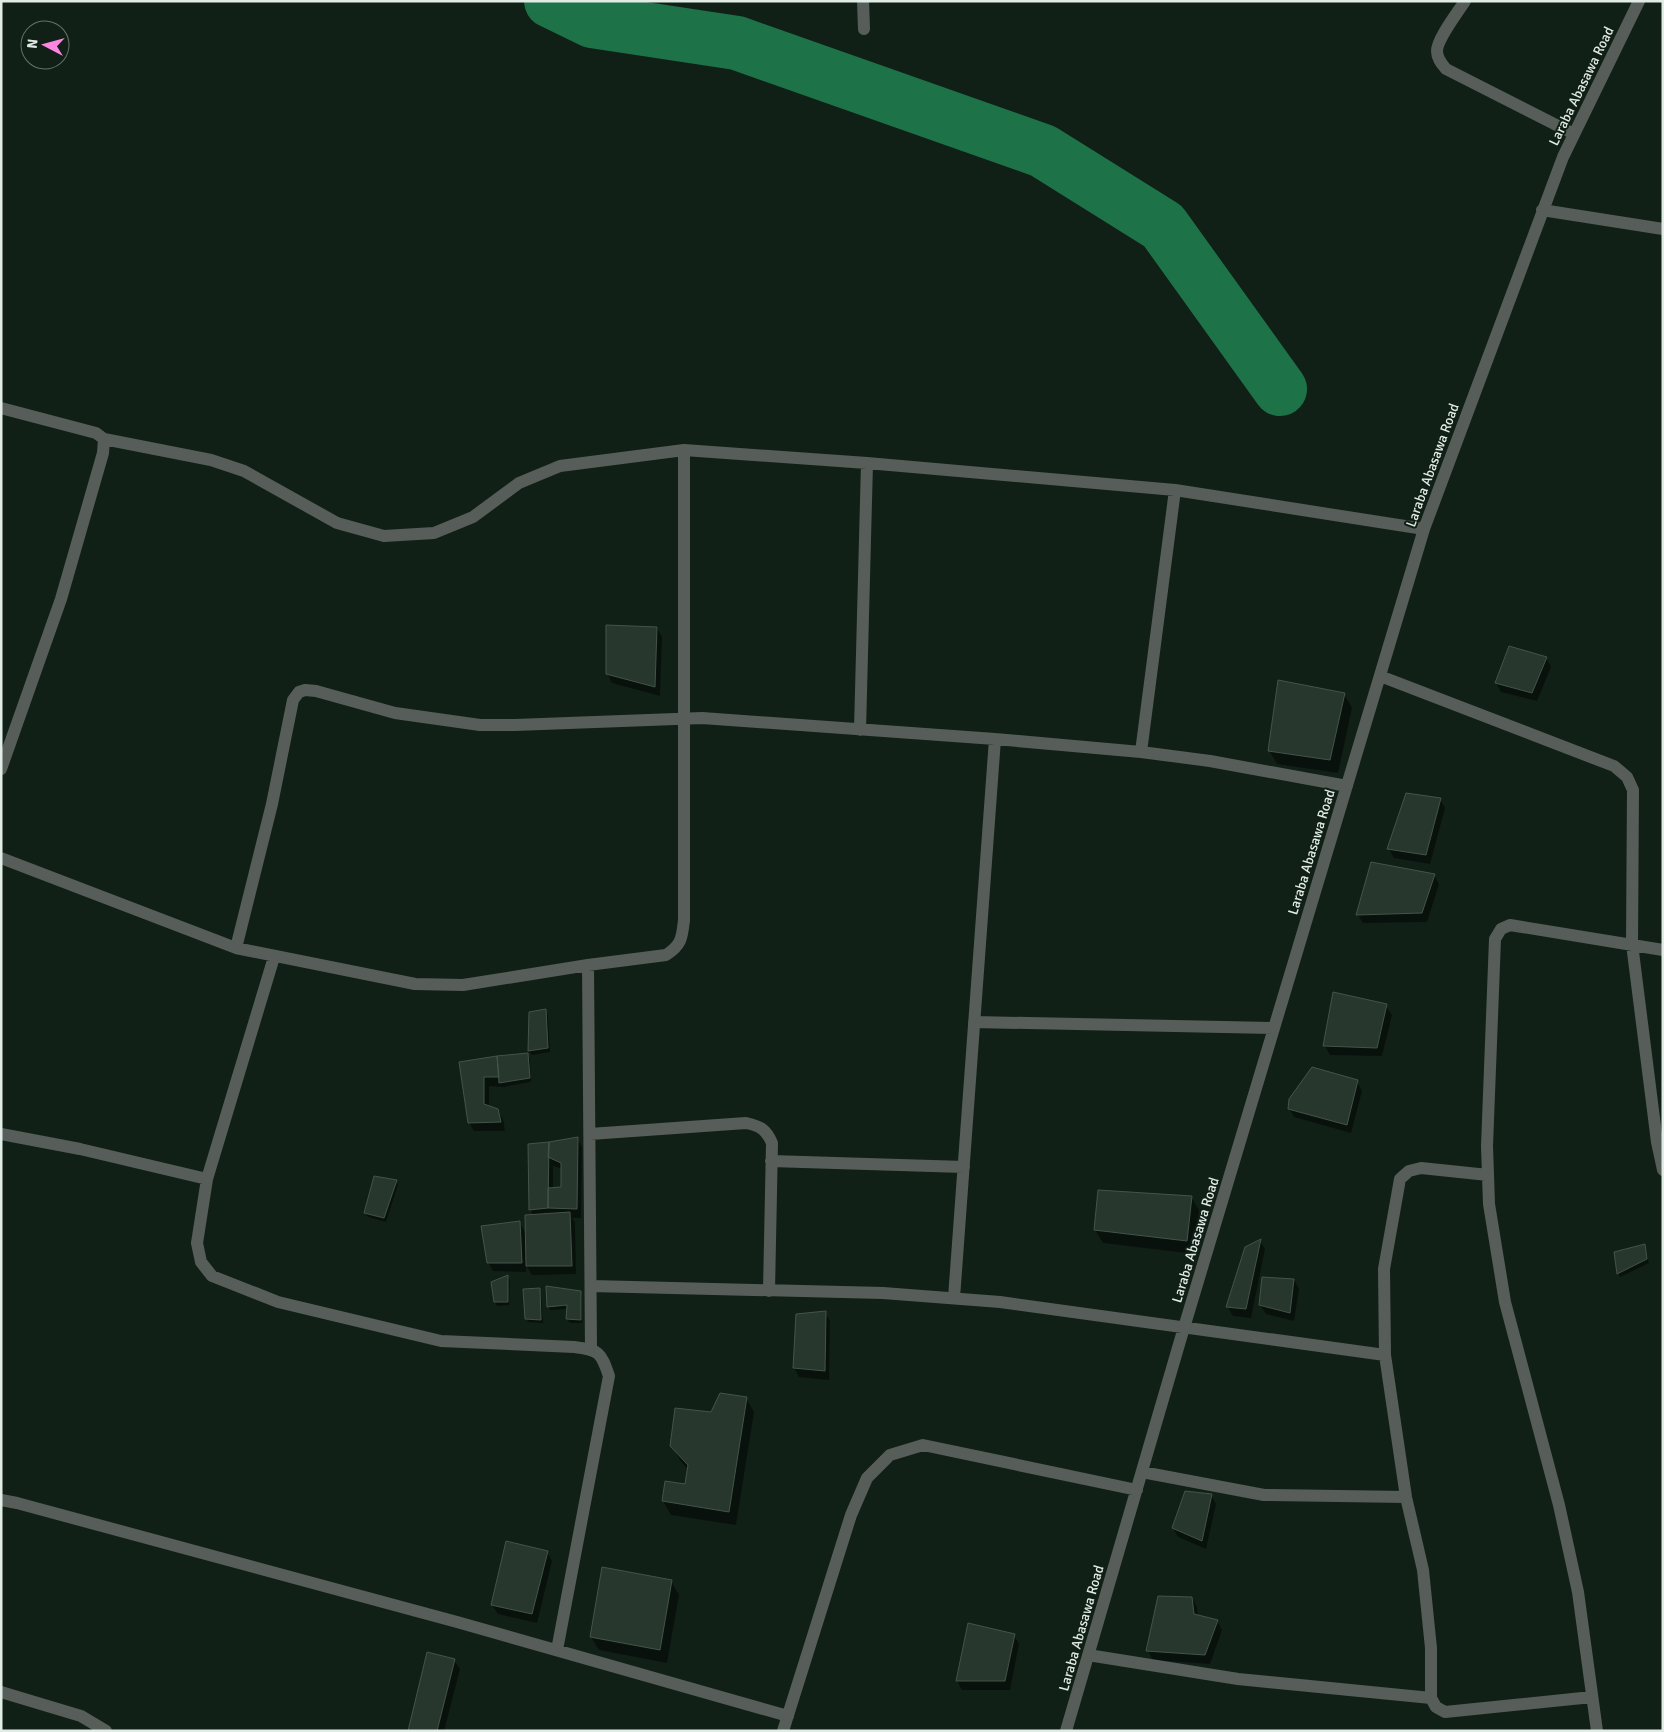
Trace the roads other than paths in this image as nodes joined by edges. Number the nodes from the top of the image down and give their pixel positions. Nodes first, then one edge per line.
1 (863, 1) edge
2 (1465, 1) edge
3 (1639, 1) edge
4 (864, 29) dead end
5 (1574, 134) junction
6 (1542, 210) junction
7 (1663, 229) edge
8 (1, 408) edge
9 (104, 439) junction
10 (684, 450) junction
11 (867, 463) junction
12 (1175, 490) junction
13 (1424, 529) junction
14 (1380, 676) junction
15 (684, 719) junction
16 (860, 730) junction
17 (995, 740) junction
18 (1141, 752) junction
19 (1, 768) edge
20 (1347, 786) junction
21 (1, 858) edge
22 (1632, 944) junction
23 (236, 948) junction
24 (1663, 950) edge
25 (274, 957) junction
26 (588, 965) junction
27 (974, 1022) junction
28 (1274, 1028) junction
29 (1, 1134) edge
30 (590, 1134) junction
31 (1660, 1141) edge
32 (771, 1160) junction
33 (964, 1167) junction
34 (1663, 1170) edge
35 (1488, 1175) junction
36 (207, 1179) junction
37 (591, 1286) junction
38 (768, 1291) junction
39 (954, 1298) junction
40 (1185, 1328) junction
41 (591, 1349) junction
42 (1385, 1355) junction
43 (1142, 1472) junction
44 (1137, 1490) junction
45 (1406, 1497) junction
46 (1, 1500) edge
47 (557, 1650) junction
48 (1088, 1655) junction
49 (1, 1692) edge
50 (1592, 1697) junction
51 (1431, 1698) junction
52 (788, 1716) junction
53 (106, 1731) edge
54 (784, 1731) edge
55 (1066, 1731) edge
56 (1597, 1731) edge

1 - 4 street
2 - 5 street
3 - 5 street, Laraba Abasawa Road
5 - 6 street, Laraba Abasawa Road
6 - 7 street
6 - 13 street, Laraba Abasawa Road
8 - 9 street
9 - 10 street
9 - 19 street
10 - 11 street
10 - 15 street
11 - 12 street
11 - 16 street
12 - 13 street
12 - 18 street
13 - 14 street, Laraba Abasawa Road
14 - 20 street, Laraba Abasawa Road
14 - 22 street
15 - 16 street
15 - 23 street
15 - 26 street
16 - 17 street
17 - 18 street
17 - 27 street
18 - 20 street
20 - 28 street, Laraba Abasawa Road
21 - 23 street
22 - 24 street
22 - 31 street
22 - 35 street
23 - 25 street
25 - 26 street
25 - 36 street
26 - 30 street
27 - 28 street
27 - 33 street
28 - 40 street, Laraba Abasawa Road
29 - 36 street
30 - 32 street
30 - 37 street
31 - 34 street
32 - 33 street
32 - 38 street
33 - 39 street
35 - 42 street
35 - 50 street
36 - 41 street
37 - 38 street
37 - 41 street
38 - 39 street
39 - 40 street
40 - 42 street
40 - 43 street, Laraba Abasawa Road
41 - 47 street
42 - 45 street
43 - 44 street, Laraba Abasawa Road
43 - 45 street
44 - 48 street, Laraba Abasawa Road
44 - 52 street
45 - 51 street
46 - 47 street
47 - 52 street
48 - 51 street
48 - 55 street, Laraba Abasawa Road
49 - 53 street
50 - 51 street
50 - 56 street
52 - 54 street

